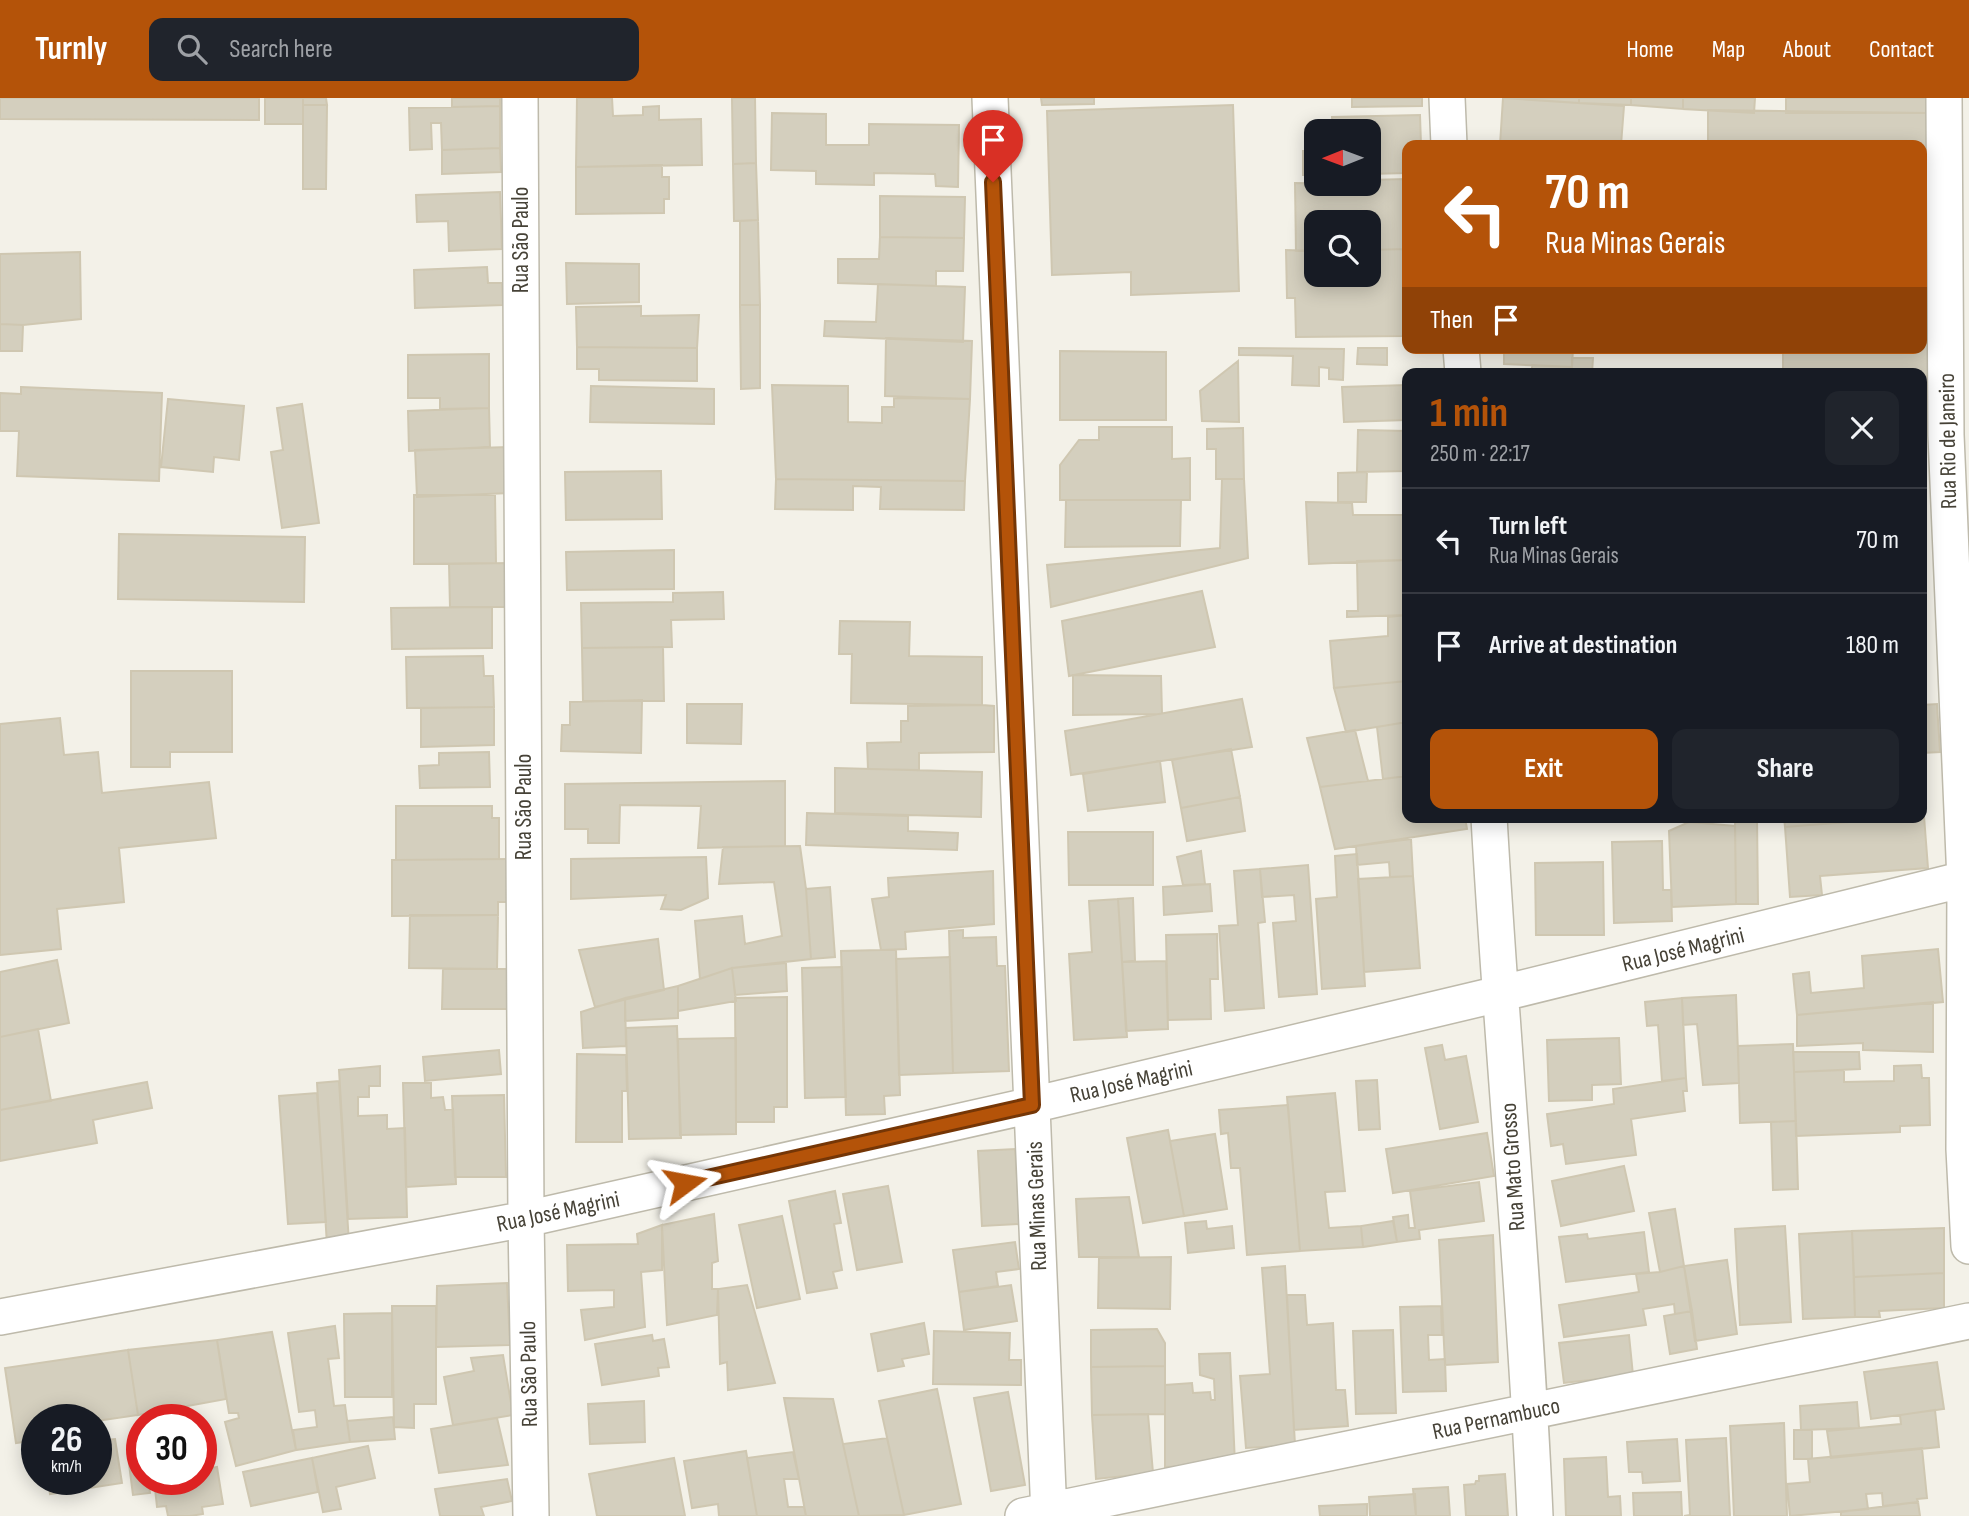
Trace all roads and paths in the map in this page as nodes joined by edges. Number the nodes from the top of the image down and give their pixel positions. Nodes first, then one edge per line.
1 (520, 98) edge
2 (990, 98) edge
3 (1447, 98) edge
4 (1944, 98) edge
5 (1449, 140) edge
6 (1957, 424) edge
7 (1489, 823) edge
8 (1967, 880) edge
9 (1499, 994) junction
10 (1032, 1105) junction
11 (1967, 1148) edge
12 (526, 1219) junction
13 (1969, 1246) edge
14 (0, 1317) edge
15 (1969, 1321) edge
16 (1530, 1411) junction
17 (1040, 1514) edge
18 (531, 1516) edge
19 (1535, 1516) edge

1 - 12 street, Rua São Paulo
2 - 10 street, Rua Minas Gerais
3 - 5 street
4 - 6 street, Rua Rio de Janeiro
6 - 8 street, Rua Rio de Janeiro
7 - 9 street, Rua Mato Grosso
8 - 9 street, Rua José Magrini
8 - 11 street, Rua Rio de Janeiro
9 - 10 street, Rua José Magrini
9 - 16 street, Rua Mato Grosso
10 - 12 street, Rua José Magrini
10 - 17 street, Rua Minas Gerais
11 - 13 street, Rua Rio de Janeiro
12 - 14 street, Rua José Magrini
12 - 18 street, Rua São Paulo
15 - 16 street, Rua Pernambuco
16 - 17 street, Rua Pernambuco
16 - 19 street, Rua Mato Grosso

